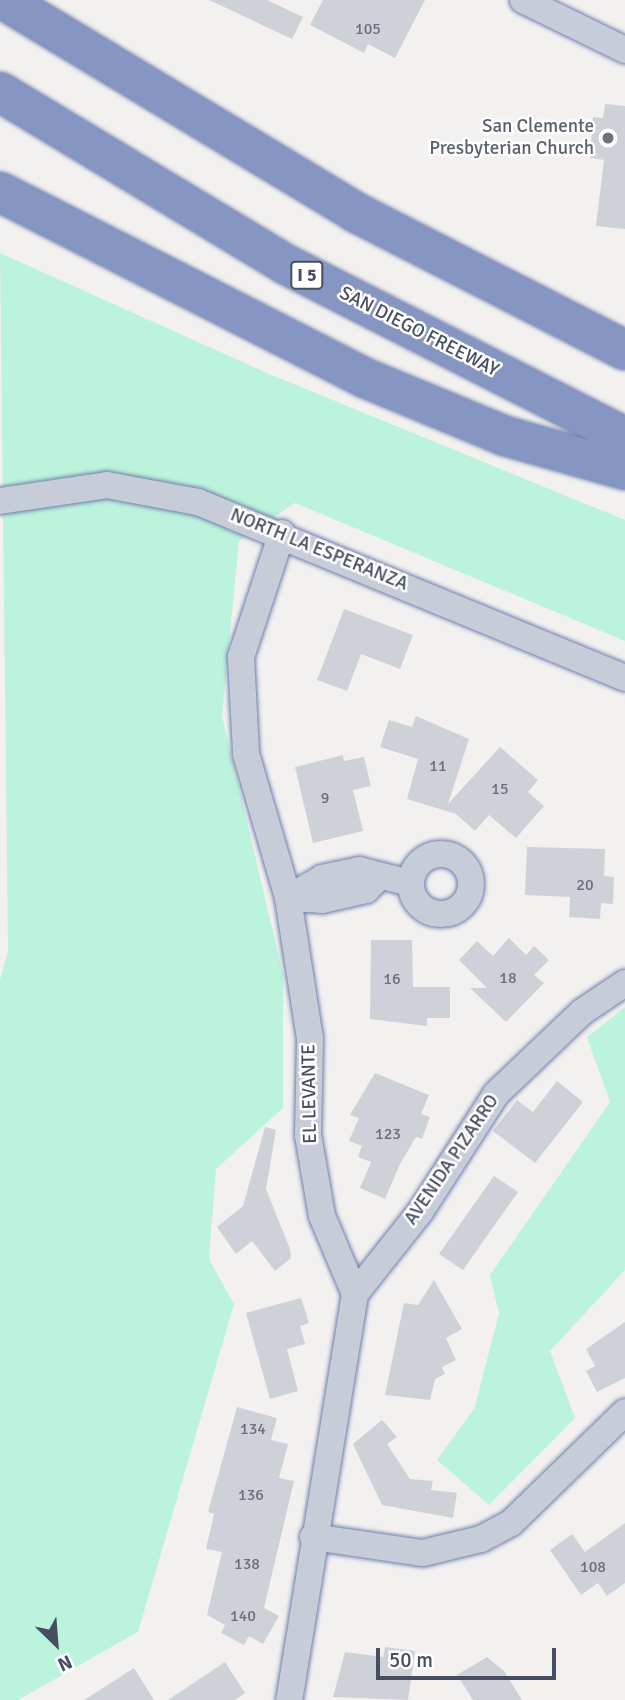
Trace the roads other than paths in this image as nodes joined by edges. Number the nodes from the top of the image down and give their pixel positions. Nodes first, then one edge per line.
1 (4, 0) edge
2 (523, 0) edge
3 (625, 50) edge
4 (0, 92) edge
5 (0, 192) edge
6 (625, 350) edge
7 (625, 437) edge
8 (625, 470) edge
9 (0, 501) edge
10 (282, 533) junction
11 (625, 678) edge
12 (410, 883) dead end
13 (288, 898) junction
14 (625, 982) edge
15 (332, 1240) junction
16 (389, 1247) junction
17 (355, 1294) junction
18 (625, 1412) edge
19 (313, 1537) junction
20 (289, 1700) edge

1 - 6 highway
2 - 3 street
4 - 7 highway, SAN DIEGO FREEWAY / I 5
5 - 8 highway
9 - 10 street, NORTH LA ESPERANZA
10 - 11 street, NORTH LA ESPERANZA
10 - 13 street, EL LEVANTE
12 - 13 street
13 - 15 street, EL LEVANTE
14 - 16 street, AVENIDA PIZARRO
15 - 16 street
15 - 17 street, EL LEVANTE
16 - 17 street, AVENIDA PIZARRO
17 - 19 street
18 - 19 street
19 - 20 street

